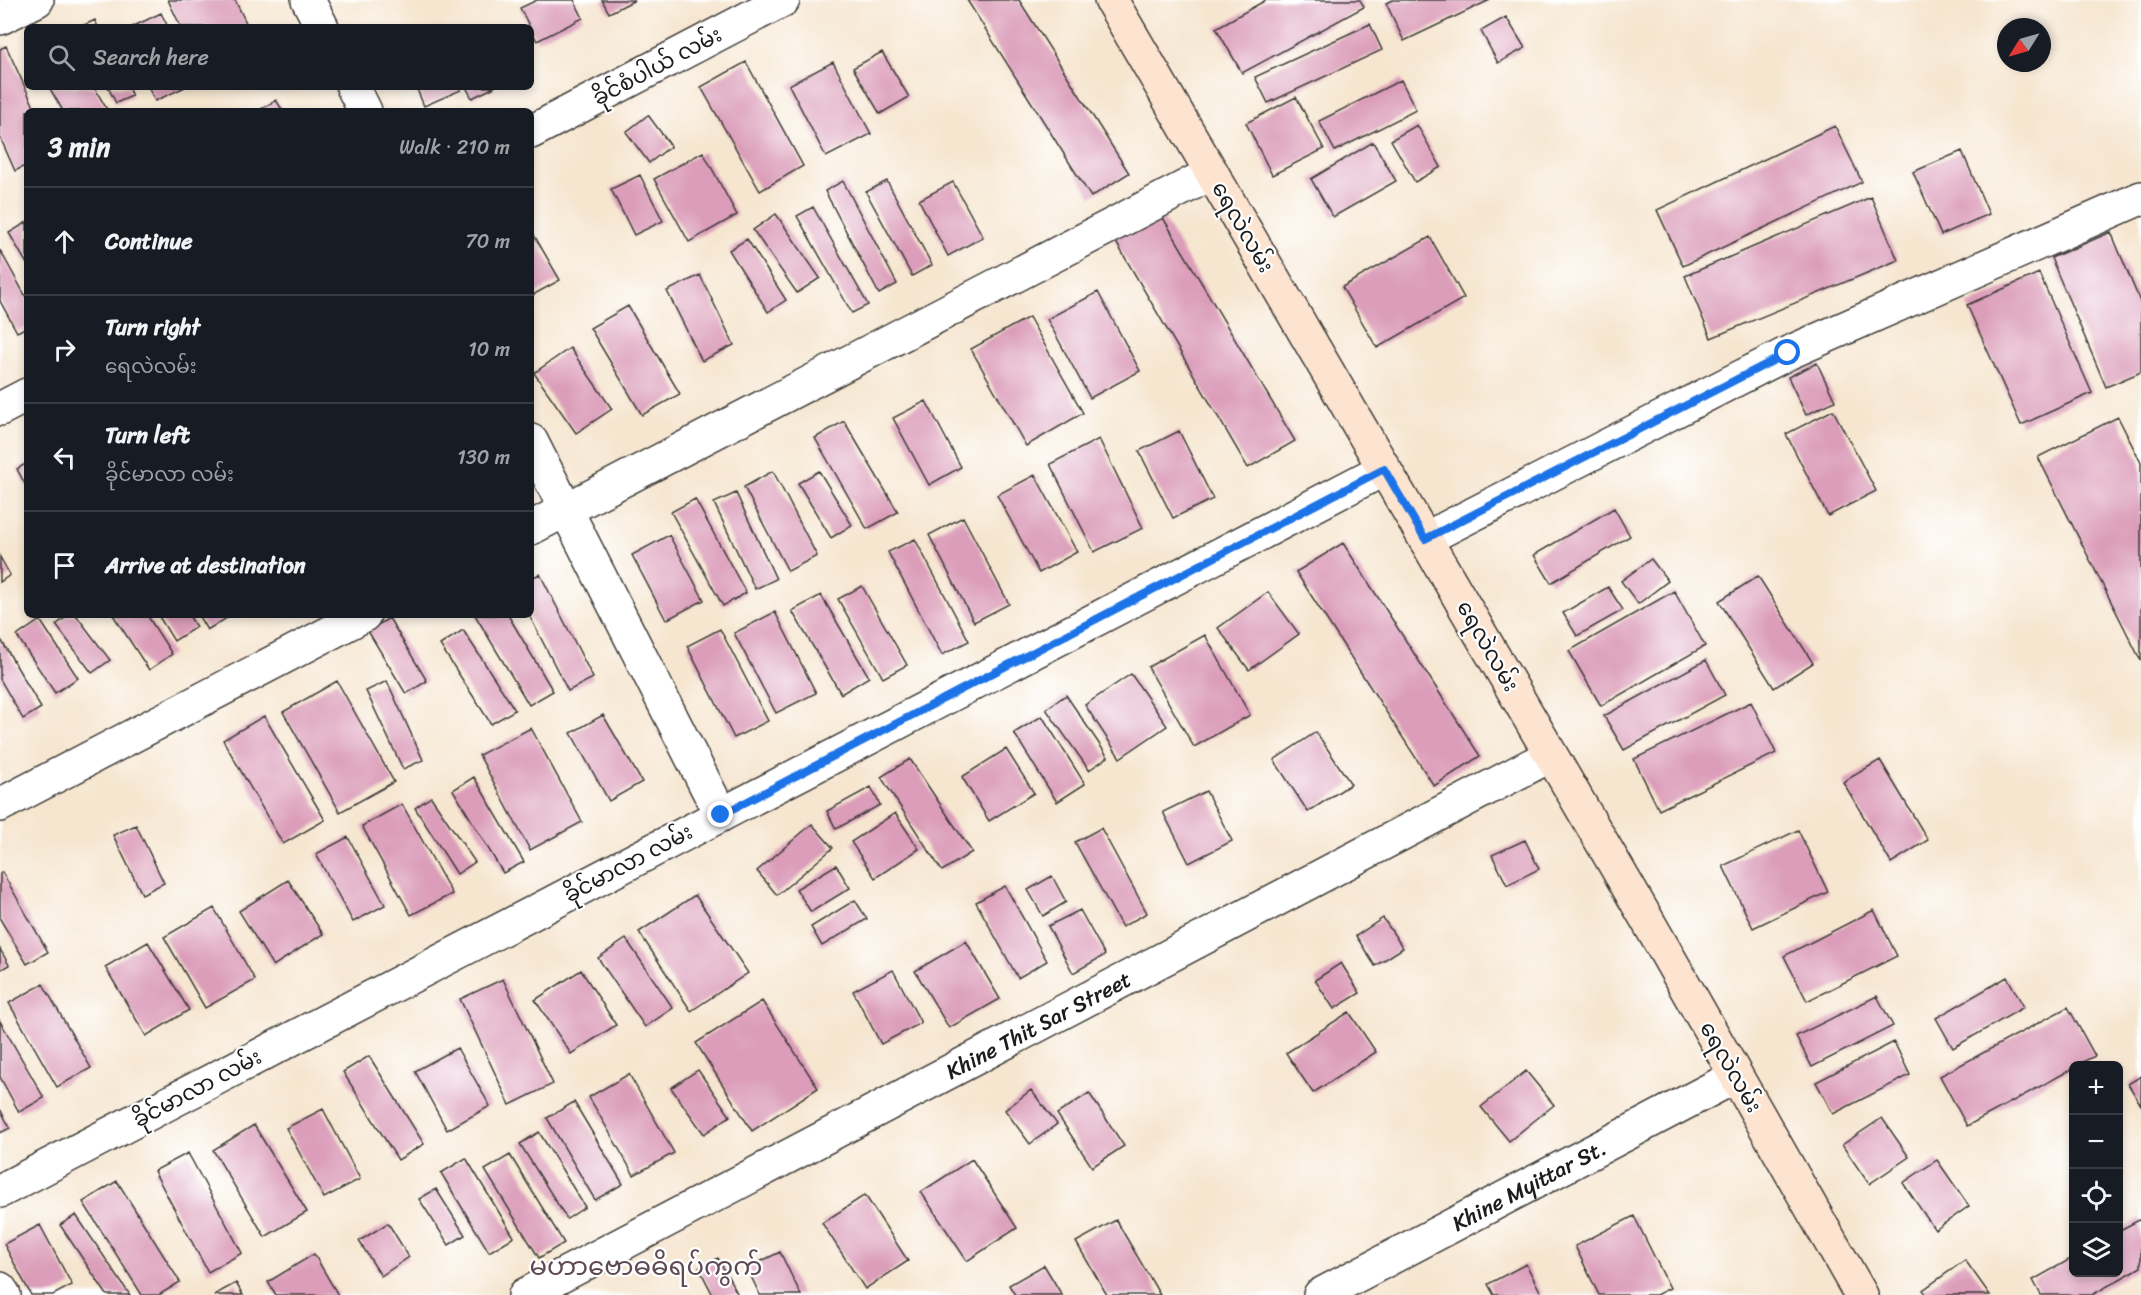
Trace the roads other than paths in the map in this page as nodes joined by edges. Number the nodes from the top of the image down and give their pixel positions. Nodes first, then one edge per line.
1 (37, 0) edge
2 (308, 0) edge
3 (783, 0) edge
4 (1111, 0) edge
5 (0, 18) edge
6 (320, 24) edge
7 (354, 90) edge
8 (364, 108) edge
9 (534, 130) edge
10 (1212, 174) junction
11 (2141, 198) edge
12 (24, 397) edge
13 (0, 409) edge
14 (534, 447) edge
15 (1384, 469) junction
16 (566, 510) junction
17 (534, 526) edge
18 (1425, 539) junction
19 (358, 618) edge
20 (1551, 755) junction
21 (0, 805) edge
22 (721, 815) junction
23 (1736, 1076) junction
24 (0, 1191) edge
25 (0, 1289) edge
26 (4, 1295) edge
27 (525, 1295) edge
28 (1320, 1295) edge
29 (1861, 1295) edge

1 - 5 street
2 - 6 street
3 - 9 street, ခိုင်စံပါယ် လမ်း
4 - 10 main road, ရေလဲလမ်း
7 - 8 street
10 - 15 main road, ရေလဲလမ်း
10 - 16 street
11 - 18 street
12 - 13 street
14 - 16 street
15 - 18 main road, ရေလဲလမ်း
15 - 22 street, ခိုင်မာလာ လမ်း
16 - 17 street
16 - 22 street
18 - 20 main road, ရေလဲလမ်း
19 - 21 street
20 - 23 main road, ရေလဲလမ်း
20 - 27 street, Khine Thit Sar Street
22 - 24 street, ခိုင်မာလာ လမ်း
23 - 28 street, Khine Myittar St.
23 - 29 main road, ရေလဲလမ်း
25 - 26 street

